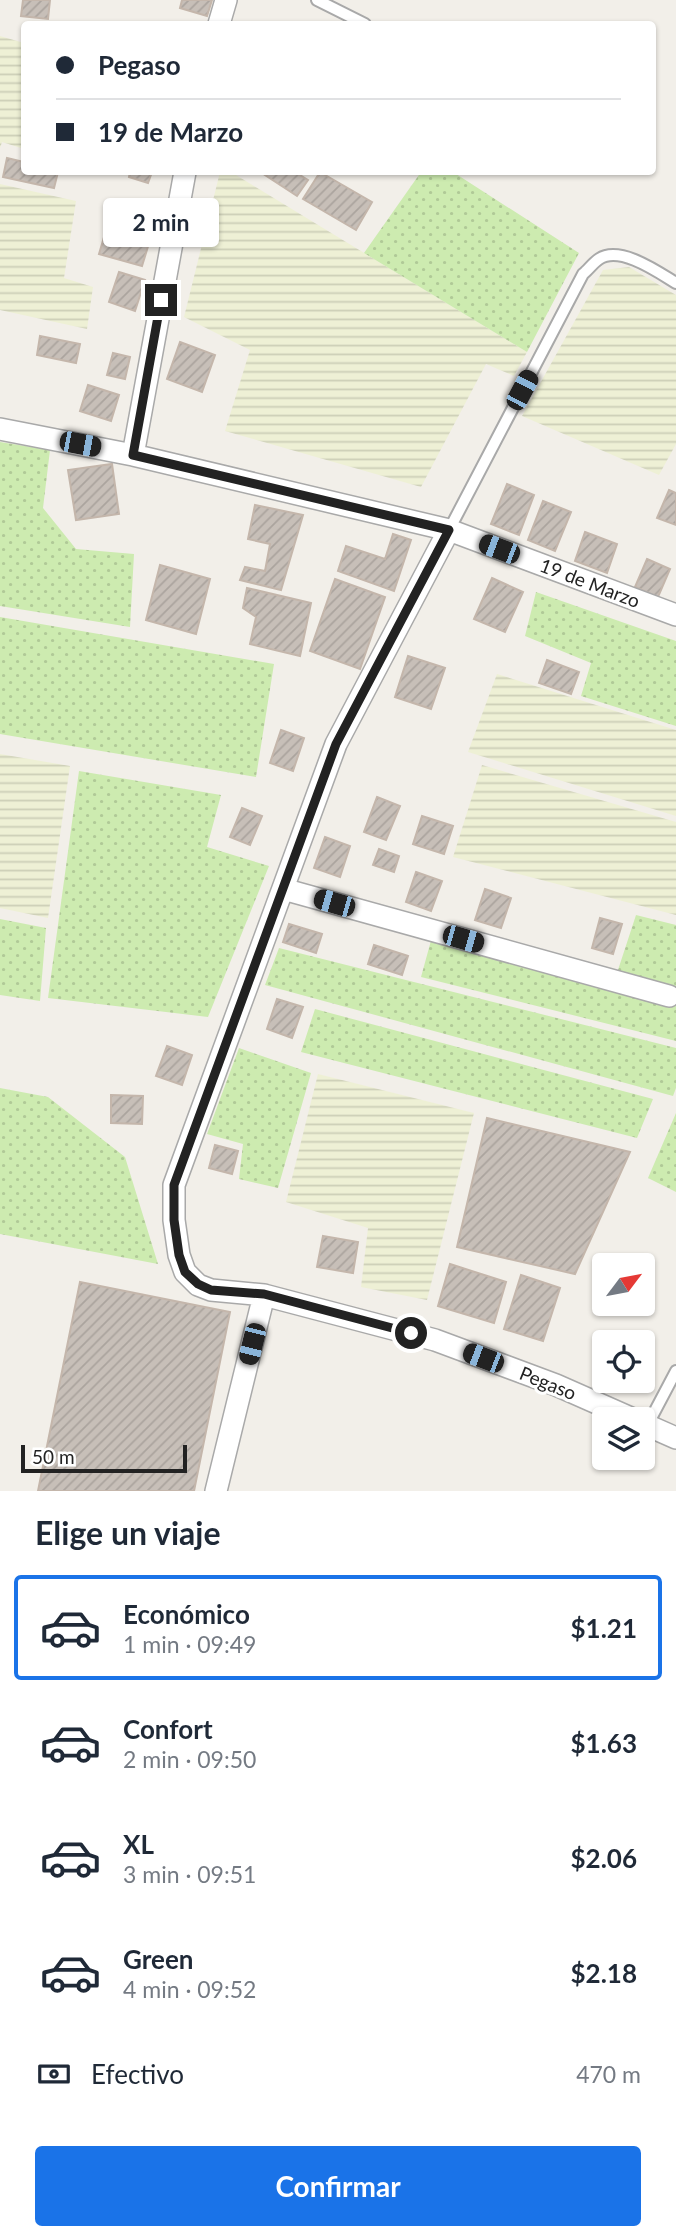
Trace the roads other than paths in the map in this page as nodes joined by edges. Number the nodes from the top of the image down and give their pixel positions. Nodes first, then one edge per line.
1 (226, 0) edge
2 (317, 0) edge
3 (220, 21) edge
4 (359, 21) edge
5 (184, 175) edge
6 (676, 283) edge
7 (0, 429) edge
8 (133, 455) junction
9 (449, 530) junction
10 (676, 615) edge
11 (283, 889) junction
12 (669, 996) dead end
13 (264, 1294) junction
14 (676, 1371) edge
15 (605, 1407) edge
16 (652, 1407) edge
17 (655, 1429) edge
18 (676, 1438) edge
19 (216, 1491) edge

1 - 3 street
2 - 4 lane
5 - 8 street
6 - 9 lane
7 - 8 street, 19 de Marzo
8 - 9 street, 19 de Marzo
9 - 10 street, 19 de Marzo
9 - 11 street, Pegaso
11 - 12 street
11 - 13 street, Pegaso
13 - 15 street, Pegaso
13 - 19 street
14 - 16 lane
17 - 18 street, Pegaso

